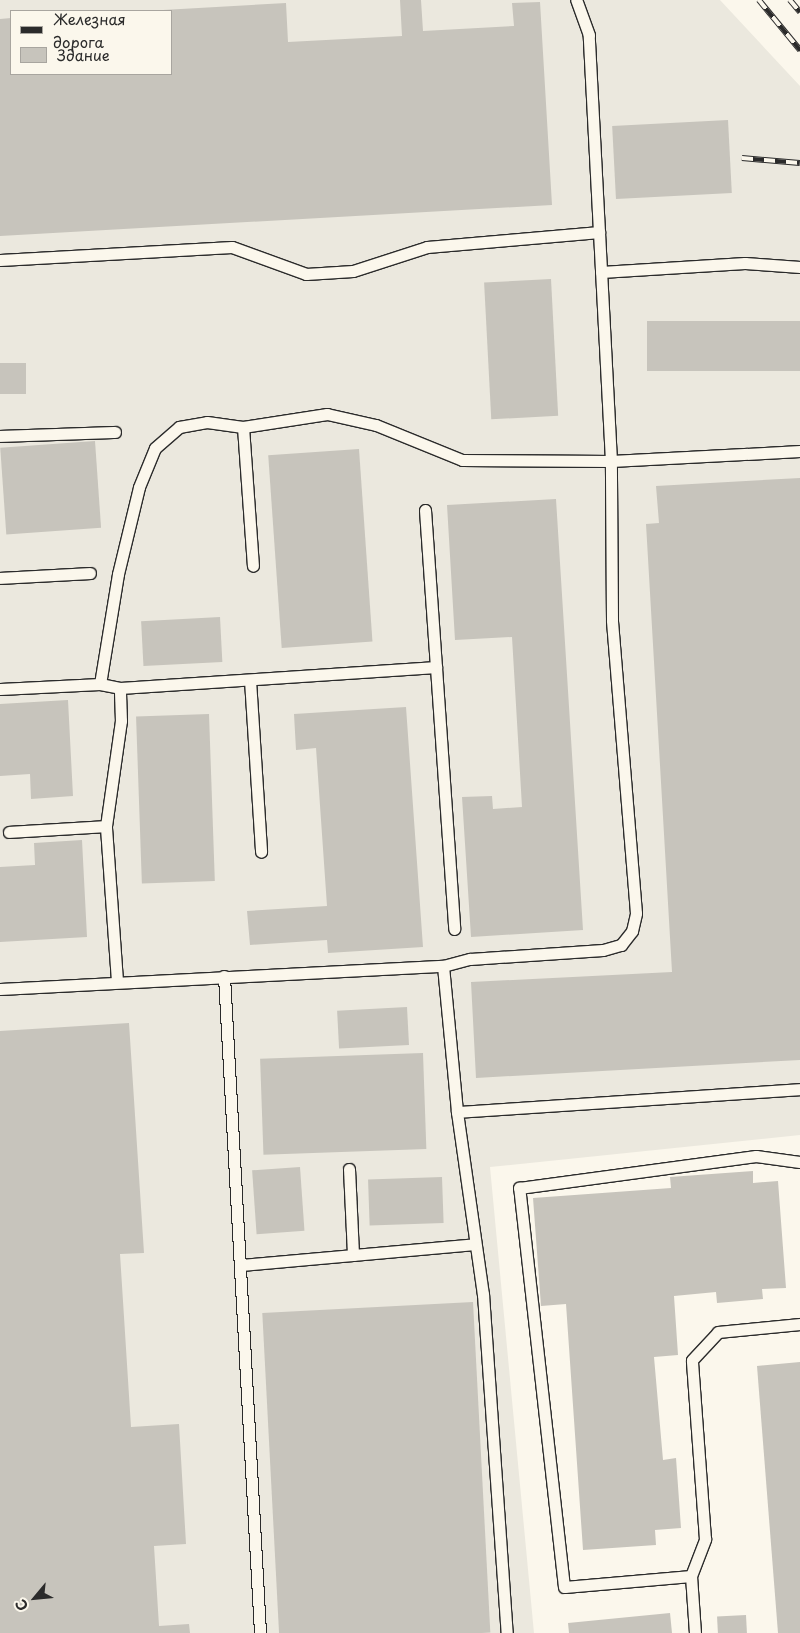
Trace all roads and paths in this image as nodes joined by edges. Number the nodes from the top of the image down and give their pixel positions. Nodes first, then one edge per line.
1 (576, 0) edge
2 (759, 0) edge
3 (800, 50) edge
4 (599, 232) junction
5 (0, 260) edge
6 (800, 267) edge
7 (601, 272) junction
8 (243, 427) junction
9 (115, 432) dead end
10 (0, 436) edge
11 (800, 450) edge
12 (611, 461) junction
13 (425, 510) dead end
14 (253, 566) dead end
15 (90, 572) dead end
16 (0, 578) edge
17 (436, 667) junction
18 (250, 680) junction
19 (100, 684) junction
20 (120, 688) junction
21 (0, 689) edge
22 (106, 826) junction
23 (9, 832) dead end
24 (261, 852) dead end
25 (454, 929) dead end
26 (443, 966) junction
27 (224, 976) junction
28 (117, 981) junction
29 (0, 989) edge
30 (800, 1089) edge
31 (457, 1112) junction
32 (800, 1162) edge
33 (349, 1169) dead end
34 (475, 1244) junction
35 (353, 1255) junction
36 (241, 1265) junction
37 (800, 1324) edge
38 (691, 1576) junction
39 (260, 1633) edge
40 (507, 1633) edge
41 (695, 1633) edge

1 - 4 lane
2 - 3 path
4 - 5 lane
4 - 7 lane
6 - 7 lane
7 - 12 lane
8 - 12 lane
8 - 14 lane
8 - 19 lane
9 - 10 lane
11 - 12 lane
12 - 26 lane
13 - 17 lane
15 - 16 lane
17 - 18 lane
17 - 25 lane
18 - 20 lane
18 - 24 lane
19 - 20 lane
19 - 21 lane
20 - 22 lane
22 - 23 lane
22 - 28 lane
26 - 27 lane
26 - 31 lane
27 - 28 lane
27 - 36 lane
28 - 29 lane
30 - 31 lane
31 - 34 lane
32 - 38 lane
33 - 35 lane
34 - 35 lane
34 - 40 lane
35 - 36 lane
36 - 39 lane
37 - 38 lane
38 - 41 lane

